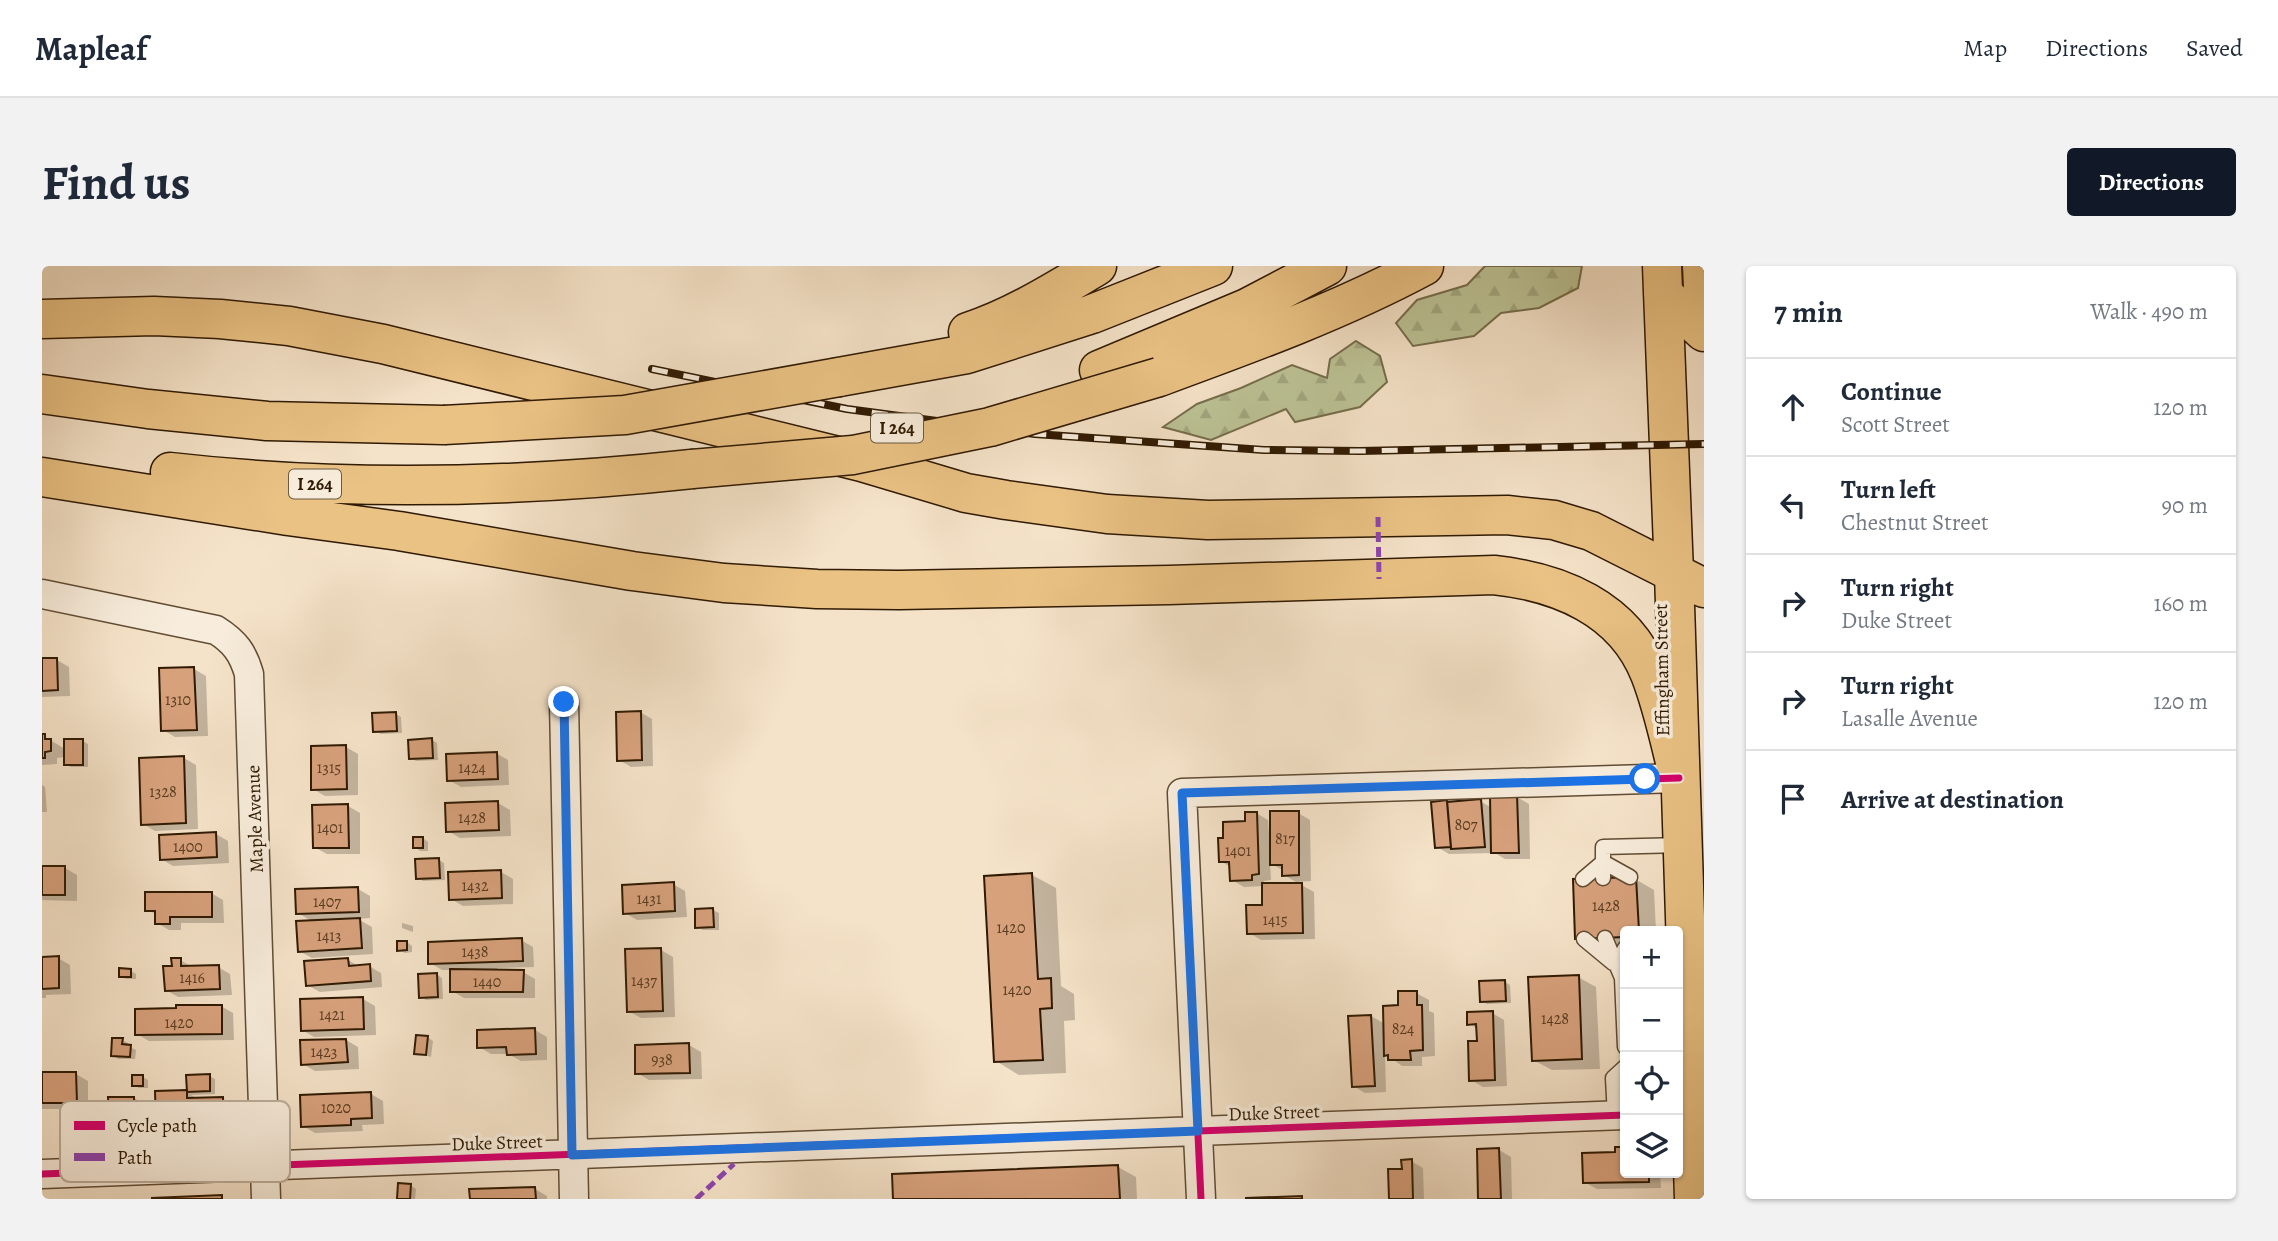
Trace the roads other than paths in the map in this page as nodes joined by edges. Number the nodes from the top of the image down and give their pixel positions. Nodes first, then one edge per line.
1 (1097, 266) edge
2 (1213, 266) edge
3 (1327, 266) edge
4 (1424, 266) edge
5 (1702, 266) edge
6 (1662, 280) edge
7 (1704, 307) edge
8 (42, 319) edge
9 (1704, 332) edge
10 (839, 377) junction
11 (42, 394) edge
12 (42, 456) edge
13 (692, 469) junction
14 (42, 477) edge
15 (1689, 580) edge
16 (42, 594) edge
17 (564, 702) dead end
18 (1679, 778) junction
19 (1683, 845) junction
20 (1602, 862) junction
21 (1630, 877) dead end
22 (1583, 878) dead end
23 (1602, 878) dead end
24 (1682, 926) edge
25 (1605, 938) dead end
26 (1584, 939) dead end
27 (1620, 972) edge
28 (1620, 973) edge
29 (1683, 989) edge
30 (1620, 1072) edge
31 (262, 1101) edge
32 (1691, 1112) edge
33 (1620, 1115) edge
34 (1198, 1131) junction
35 (572, 1155) junction
36 (290, 1165) edge
37 (60, 1173) edge
38 (42, 1174) edge
39 (574, 1199) edge
40 (1201, 1199) edge
41 (1693, 1199) edge

1 - 10 main road
2 - 10 main road
3 - 13 main road, I 264, bridge
4 - 13 main road, bridge
5 - 7 main road
6 - 9 main road
6 - 15 main road, Effingham Street
8 - 15 main road
10 - 11 main road, bridge
12 - 13 main road, I 264
14 - 18 main road
15 - 18 main road, Effingham Street
16 - 31 street, Maple Avenue
17 - 35 street
18 - 19 main road, Effingham Street
18 - 34 street
19 - 20 lane
19 - 24 main road, Effingham Street
20 - 21 lane
20 - 22 lane
20 - 23 lane
25 - 27 lane
26 - 28 lane
29 - 32 main road, Effingham Street
30 - 33 lane
32 - 41 main road, Effingham Street
33 - 34 street, Duke Street
34 - 35 street, Duke Street
34 - 40 street
35 - 36 street, Duke Street
35 - 39 street
37 - 38 street, Duke Street

